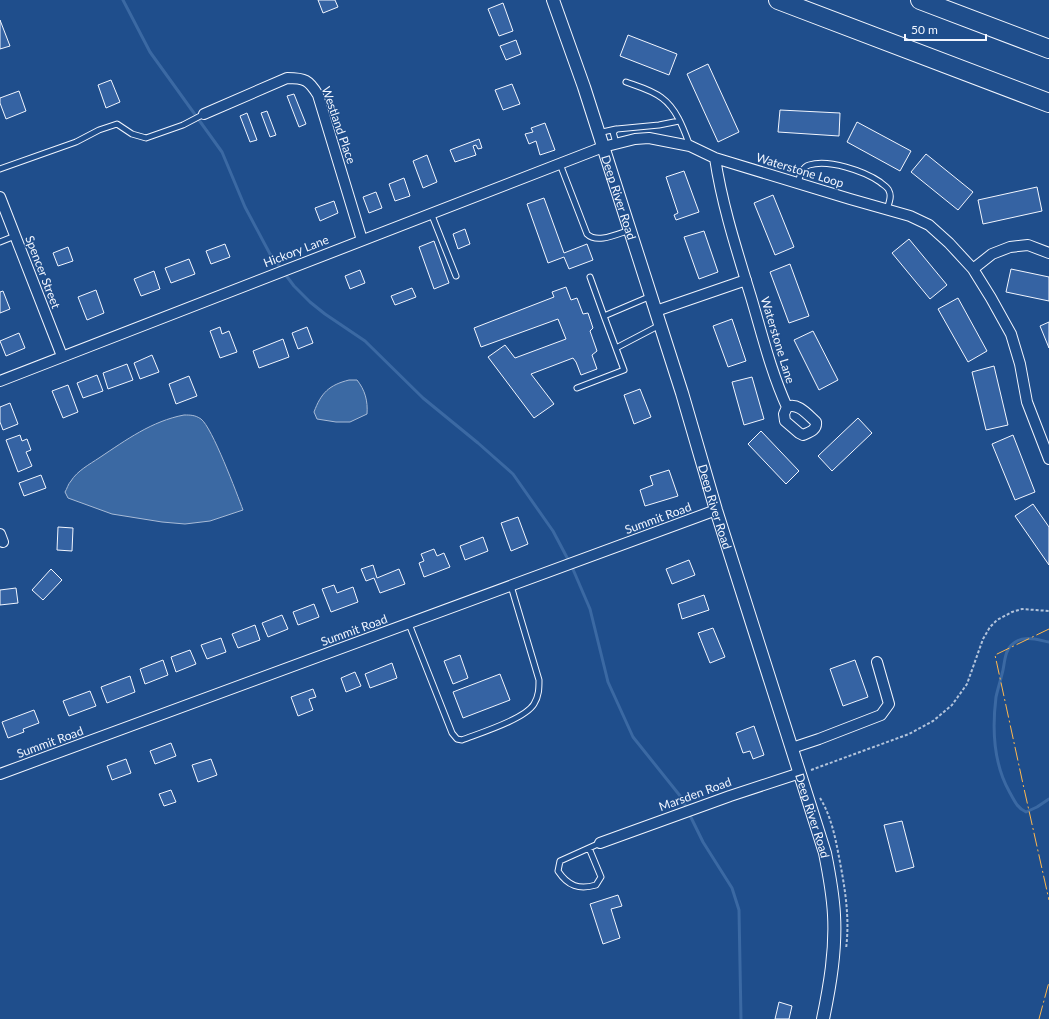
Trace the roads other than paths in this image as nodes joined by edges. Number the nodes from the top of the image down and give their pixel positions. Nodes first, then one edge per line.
1 (553, 0) edge
2 (778, 0) edge
3 (920, 0) edge
4 (1049, 49) edge
5 (626, 82) dead end
6 (1049, 104) edge
7 (204, 114) joint
8 (679, 121) junction
9 (617, 129) junction
10 (598, 133) junction
11 (616, 143) junction
12 (690, 146) junction
13 (603, 147) junction
14 (715, 158) junction
15 (560, 164) junction
16 (0, 169) edge
17 (798, 183) junction
18 (0, 197) edge
19 (887, 209) junction
20 (431, 213) junction
21 (630, 230) junction
22 (15, 236) junction
23 (362, 240) junction
24 (0, 242) edge
25 (1049, 253) edge
26 (973, 269) junction
27 (456, 276) dead end
28 (590, 277) dead end
29 (746, 280) junction
30 (651, 296) junction
31 (656, 311) junction
32 (604, 316) junction
33 (660, 325) junction
34 (616, 348) junction
35 (62, 356) junction
36 (0, 381) edge
37 (577, 388) dead end
38 (787, 407) dead end
39 (1049, 458) edge
40 (716, 510) junction
41 (511, 586) junction
42 (409, 624) junction
43 (877, 662) dead end
44 (792, 748) junction
45 (805, 772) junction
46 (0, 774) edge
47 (600, 843) joint
48 (589, 848) junction
49 (823, 1019) edge

1 - 10 street, Deep River Road
2 - 6 highway
3 - 4 highway
5 - 8 lane
7 - 16 lane
7 - 23 street, Westland Place
8 - 9 lane
8 - 12 lane
9 - 10 lane
9 - 11 lane
10 - 13 street, Deep River Road
11 - 12 street, Waterstone Loop
11 - 13 street, Waterstone Loop
12 - 14 street, Waterstone Loop
13 - 15 street, Hickory Lane
13 - 21 street, Deep River Road
14 - 17 street, Waterstone Loop
14 - 29 street, Waterstone Lane
15 - 20 street, Hickory Lane
15 - 21 lane
17 - 19 street, Waterstone Loop
17 - 19 lane
18 - 22 street, Spencer Street
19 - 26 street, Waterstone Loop
20 - 23 street, Hickory Lane
20 - 27 lane
21 - 30 street, Deep River Road
22 - 24 lane
22 - 35 street, Spencer Street
23 - 35 street, Hickory Lane
25 - 26 street
26 - 39 street, Waterstone Loop
28 - 32 lane
29 - 31 street
29 - 38 street, Waterstone Lane
30 - 31 street, Deep River Road
30 - 32 lane
31 - 33 street, Deep River Road
32 - 34 lane
33 - 34 lane
33 - 40 street, Deep River Road
34 - 37 lane
35 - 36 street, Hickory Lane
40 - 41 street, Summit Road
40 - 44 street, Deep River Road
41 - 42 street, Summit Road
41 - 42 lane
42 - 46 street, Summit Road
43 - 44 street
44 - 45 street, Deep River Road
45 - 47 street, Marsden Road
45 - 49 street, Deep River Road
47 - 48 lane
48 - 48 lane

